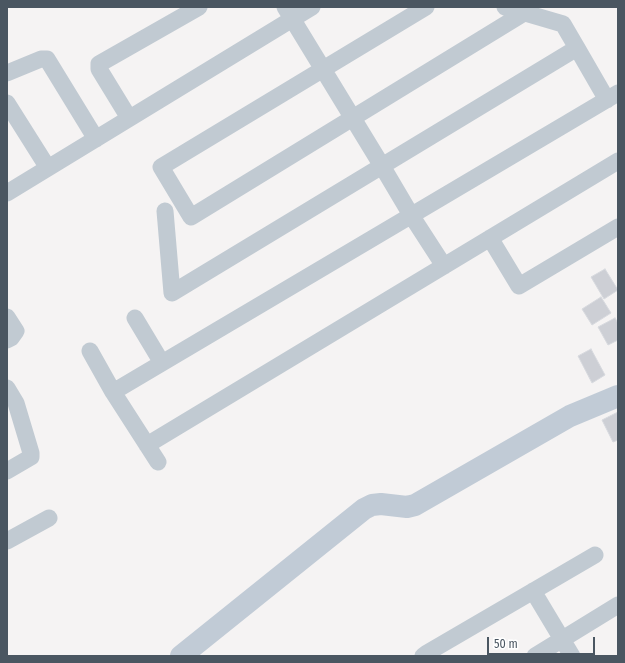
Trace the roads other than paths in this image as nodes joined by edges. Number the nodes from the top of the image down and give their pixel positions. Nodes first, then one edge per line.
1 (199, 7) edge
2 (312, 7) edge
3 (426, 7) edge
4 (505, 7) edge
5 (288, 13) edge
6 (524, 13) junction
7 (578, 48) junction
8 (323, 69) junction
9 (7, 73) edge
10 (612, 96) edge
11 (7, 103) edge
12 (129, 118) junction
13 (353, 118) junction
14 (96, 139) junction
15 (618, 161) edge
16 (382, 166) junction
17 (48, 168) junction
18 (7, 193) edge
19 (165, 211) dead end
20 (411, 216) junction
21 (618, 227) edge
22 (490, 238) junction
23 (444, 266) junction
24 (7, 317) edge
25 (136, 318) dead end
26 (7, 340) edge
27 (90, 351) dead end
28 (162, 363) junction
29 (7, 388) edge
30 (113, 392) junction
31 (618, 396) edge
32 (12, 406) edge
33 (147, 444) junction
34 (158, 462) dead end
35 (7, 471) edge
36 (49, 518) dead end
37 (7, 540) edge
38 (595, 554) dead end
39 (533, 591) junction
40 (618, 605) edge
41 (562, 640) junction
42 (181, 656) edge
43 (423, 656) edge
44 (535, 656) edge
45 (572, 656) edge

1 - 12 street
2 - 5 street
3 - 8 street
4 - 6 street
5 - 8 street
5 - 12 street
6 - 7 street
6 - 13 street
7 - 10 street
7 - 16 street
8 - 13 street
8 - 13 street
9 - 14 street
10 - 20 street
11 - 17 street
12 - 14 street
13 - 16 street
14 - 17 street
15 - 22 street
16 - 19 street
16 - 20 street
17 - 18 street
20 - 23 street
20 - 28 street
21 - 22 street
22 - 23 street
23 - 33 street
24 - 26 street
25 - 28 street
27 - 30 street
28 - 30 street
29 - 32 street
30 - 33 street
31 - 42 street
32 - 35 street
33 - 34 street
36 - 37 street
38 - 39 street
39 - 41 street
39 - 43 street
40 - 41 street
41 - 44 street
41 - 45 street

